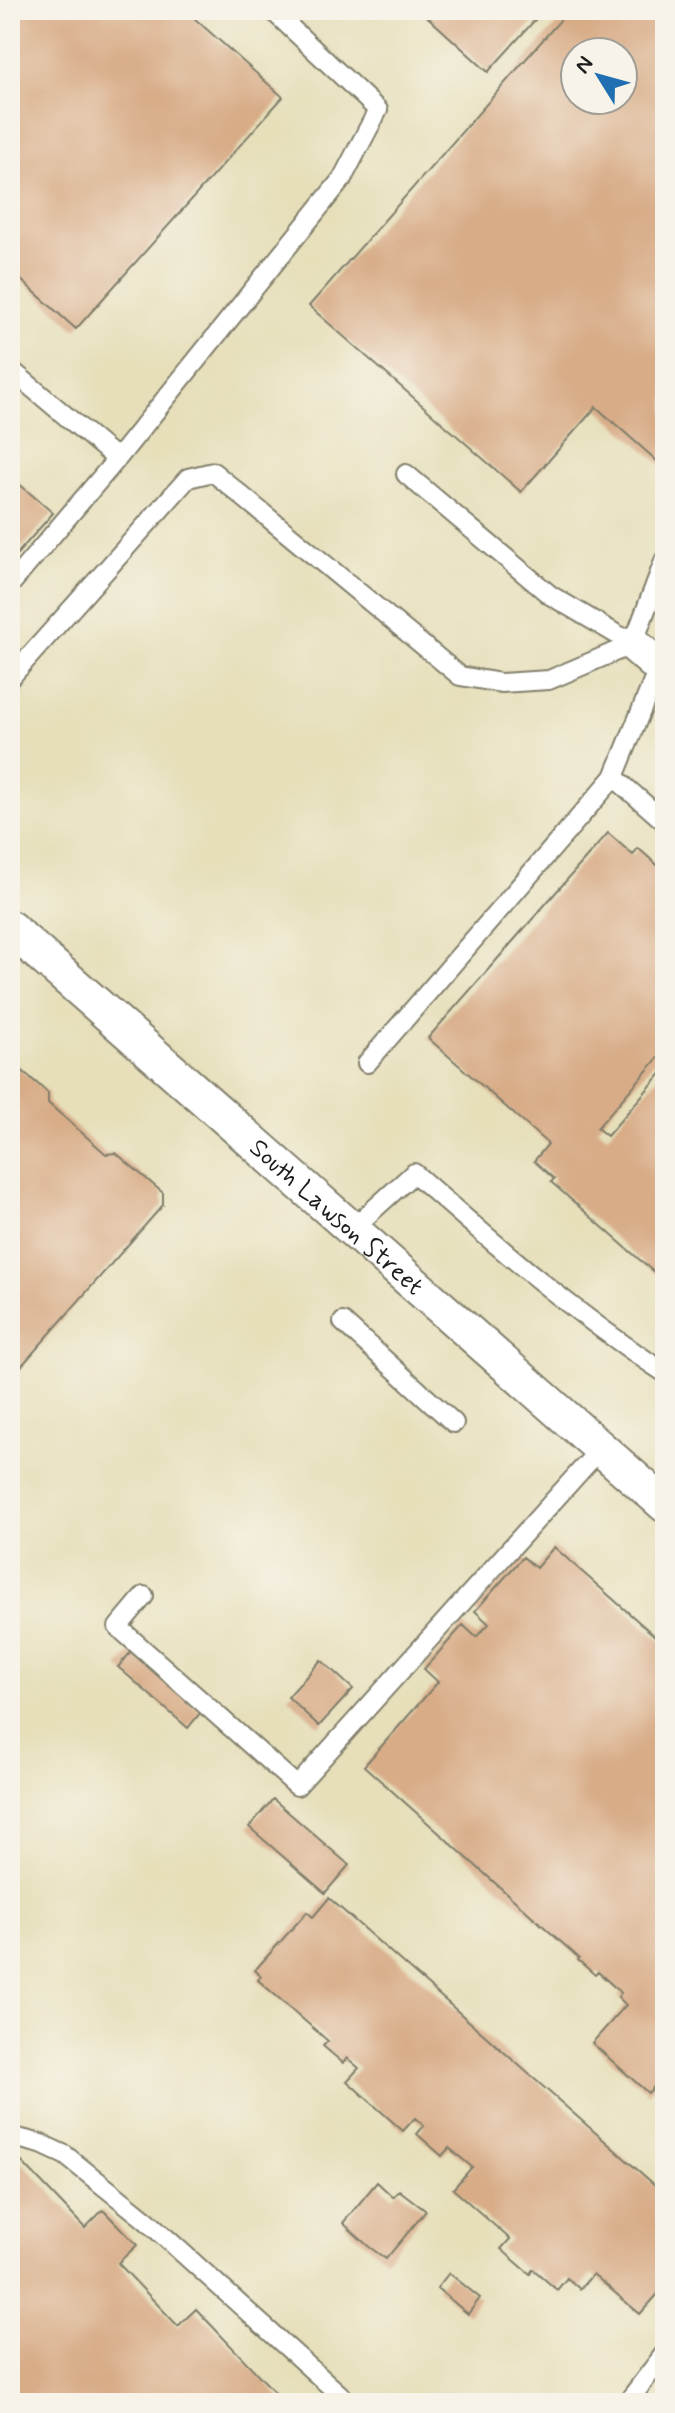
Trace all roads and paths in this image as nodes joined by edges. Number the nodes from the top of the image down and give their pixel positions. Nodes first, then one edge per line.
1 (272, 10) edge
2 (10, 369) edge
3 (117, 459) junction
4 (406, 474) dead end
5 (665, 559) edge
6 (10, 585) edge
7 (633, 644) junction
8 (662, 669) edge
9 (10, 678) edge
10 (614, 777) junction
11 (665, 822) edge
12 (10, 928) edge
13 (367, 1063) dead end
14 (352, 1229) junction
15 (343, 1322) dead end
16 (665, 1373) edge
17 (454, 1423) dead end
18 (601, 1448) junction
19 (665, 1505) edge
20 (144, 1596) dead end
21 (10, 2136) edge
22 (665, 2353) edge
23 (349, 2403) edge
24 (627, 2403) edge

1 - 3 lane
2 - 3 lane
3 - 6 lane
4 - 7 lane
5 - 7 lane
7 - 8 street
7 - 9 lane
8 - 10 lane
10 - 11 lane
10 - 13 lane
12 - 14 street, South Lawson Street
14 - 16 lane
14 - 18 street, South Lawson Street
15 - 17 lane
18 - 19 street, South Lawson Street
18 - 20 lane
21 - 23 lane
22 - 24 lane

